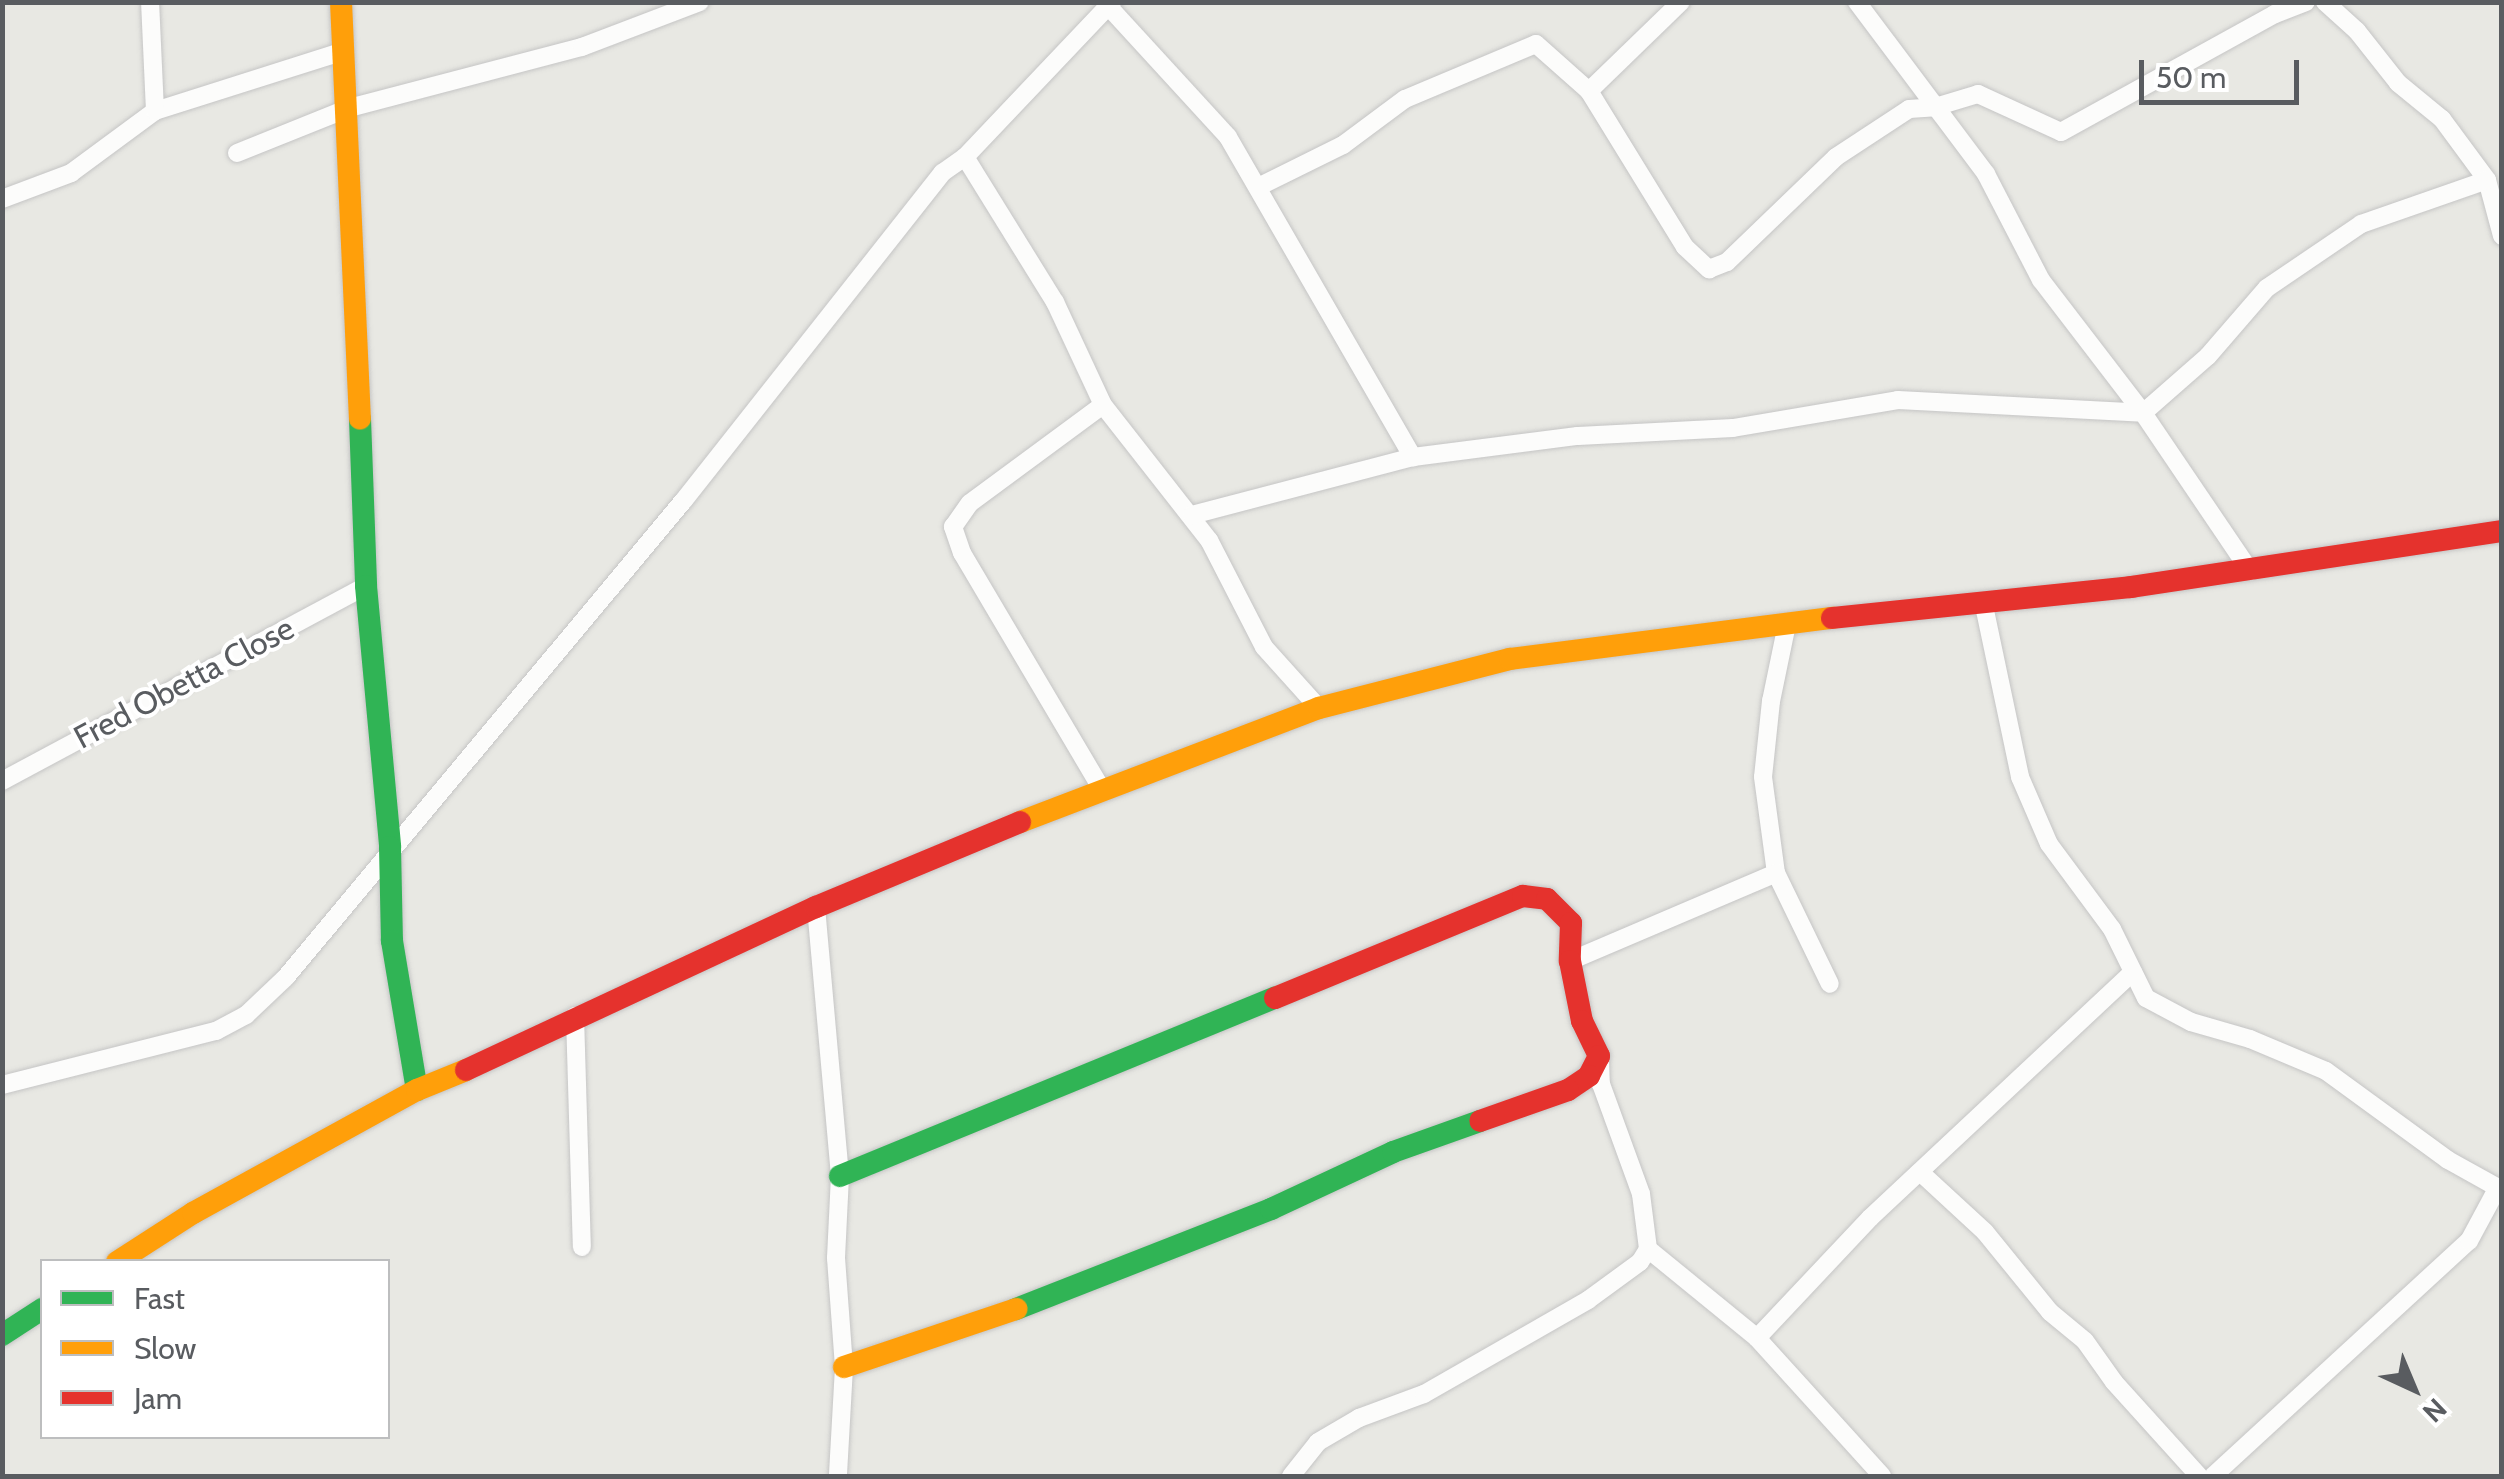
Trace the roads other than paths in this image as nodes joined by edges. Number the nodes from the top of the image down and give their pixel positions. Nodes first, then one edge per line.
1 (150, 2) edge
2 (340, 2) edge
3 (700, 2) edge
4 (1681, 2) edge
5 (1857, 2) edge
6 (2306, 2) edge
7 (2325, 2) edge
8 (1111, 5) edge
9 (344, 51) junction
10 (1589, 91) junction
11 (349, 108) junction
12 (1935, 108) junction
13 (155, 111) junction
14 (237, 154) dead end
15 (965, 157) junction
16 (2487, 180) junction
17 (1258, 188) junction
18 (2, 199) edge
19 (2502, 236) edge
20 (1104, 405) junction
21 (2143, 413) junction
22 (1413, 456) junction
23 (1192, 515) junction
24 (2502, 531) edge
25 (2250, 571) junction
26 (366, 586) junction
27 (1983, 601) junction
28 (1787, 624) junction
29 (1319, 708) junction
30 (2, 782) edge
31 (1102, 788) junction
32 (390, 847) junction
33 (1776, 873) junction
34 (816, 908) junction
35 (1570, 961) junction
36 (2133, 972) junction
37 (1830, 984) dead end
38 (575, 1016) junction
39 (1600, 1056) junction
40 (6, 1077) edge
41 (416, 1090) junction
42 (1920, 1172) junction
43 (840, 1176) junction
44 (2499, 1190) edge
45 (582, 1248) dead end
46 (1648, 1249) junction
47 (123, 1259) edge
48 (40, 1311) edge
49 (2, 1335) edge
50 (1757, 1338) junction
51 (844, 1367) junction
52 (838, 1476) edge
53 (1291, 1476) edge
54 (1882, 1476) edge
55 (2199, 1476) edge
56 (2213, 1476) edge

1 - 13 street
2 - 9 street
3 - 11 street
4 - 10 street
5 - 12 street
6 - 12 street
7 - 16 street
8 - 15 street
8 - 17 street
9 - 11 street
9 - 13 street
10 - 12 street
10 - 17 street
11 - 14 street
11 - 26 street
12 - 21 street
13 - 18 street
15 - 20 street
15 - 32 street
16 - 19 street
16 - 21 street
17 - 22 street
20 - 23 street
20 - 31 street
21 - 22 street
21 - 25 street
22 - 23 street
23 - 29 street
24 - 25 street
25 - 27 street
26 - 30 street, Fred Obetta Close
26 - 32 street
27 - 28 street
27 - 36 street
28 - 29 street
28 - 33 street
29 - 31 street
31 - 34 street
32 - 40 street
32 - 41 street
33 - 35 street
33 - 37 street
34 - 38 street
34 - 43 street
35 - 39 street
35 - 43 street
36 - 42 street
36 - 44 street
38 - 41 street
38 - 45 street
39 - 46 street
39 - 51 street
41 - 47 street
42 - 50 street
42 - 55 street
43 - 51 street
44 - 56 street
46 - 50 street
46 - 53 street
48 - 49 street
50 - 54 street
51 - 52 street

